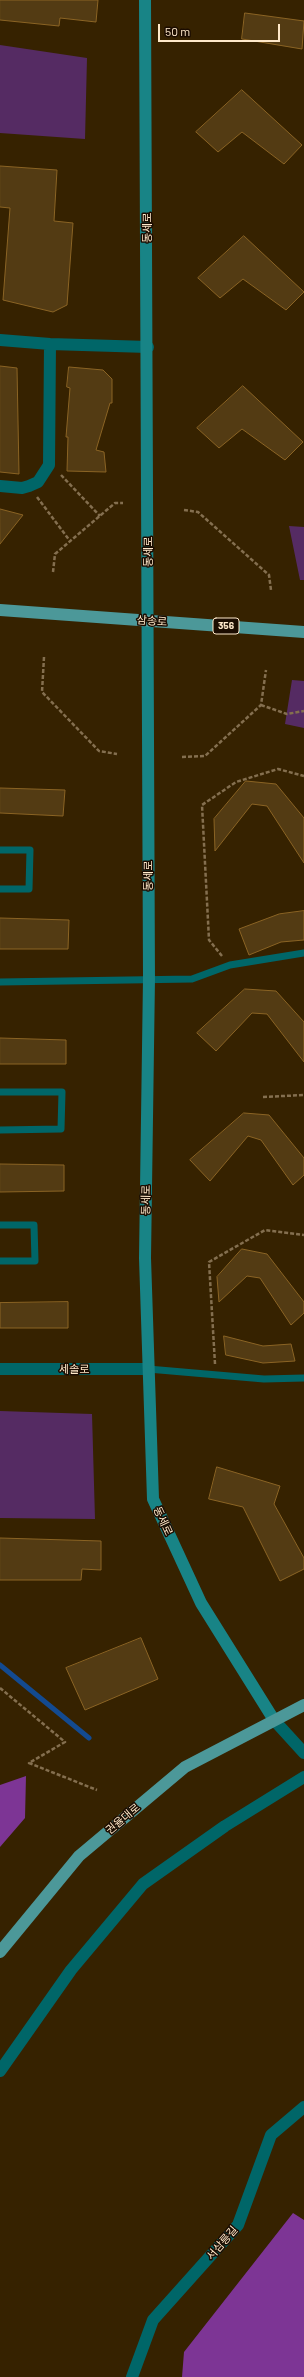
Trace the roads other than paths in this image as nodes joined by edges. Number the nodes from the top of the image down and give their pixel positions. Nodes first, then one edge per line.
1 (145, 0) edge
2 (0, 340) edge
3 (50, 344) junction
4 (148, 347) junction
5 (0, 486) edge
6 (0, 610) edge
7 (148, 621) junction
8 (304, 632) edge
9 (0, 850) edge
10 (0, 888) edge
11 (304, 953) edge
12 (149, 978) junction
13 (0, 982) edge
14 (0, 1092) edge
15 (0, 1130) edge
16 (0, 1224) edge
17 (0, 1261) edge
18 (148, 1368) junction
19 (0, 1369) edge
20 (304, 1378) edge
21 (304, 1705) edge
22 (274, 1720) junction
23 (304, 1753) edge
24 (304, 1777) edge
25 (0, 1952) edge
26 (0, 2071) edge
27 (304, 2107) edge
28 (132, 2377) edge

1 - 4 main road, 동세로
2 - 3 street
3 - 4 street
3 - 5 street
4 - 7 main road, 동세로
6 - 7 main road, 삼송로 / 356
7 - 8 main road, 삼송로 / 356
7 - 12 main road, 동세로
9 - 10 lane
11 - 12 lane
12 - 13 lane
12 - 18 main road, 동세로
14 - 15 lane
16 - 17 lane
18 - 19 street, 세솔로
18 - 20 lane
18 - 22 main road, 동세로
21 - 22 main road, 권율대로
22 - 23 street
22 - 25 main road, 권율대로
24 - 26 street
27 - 28 street, 서삼릉길

